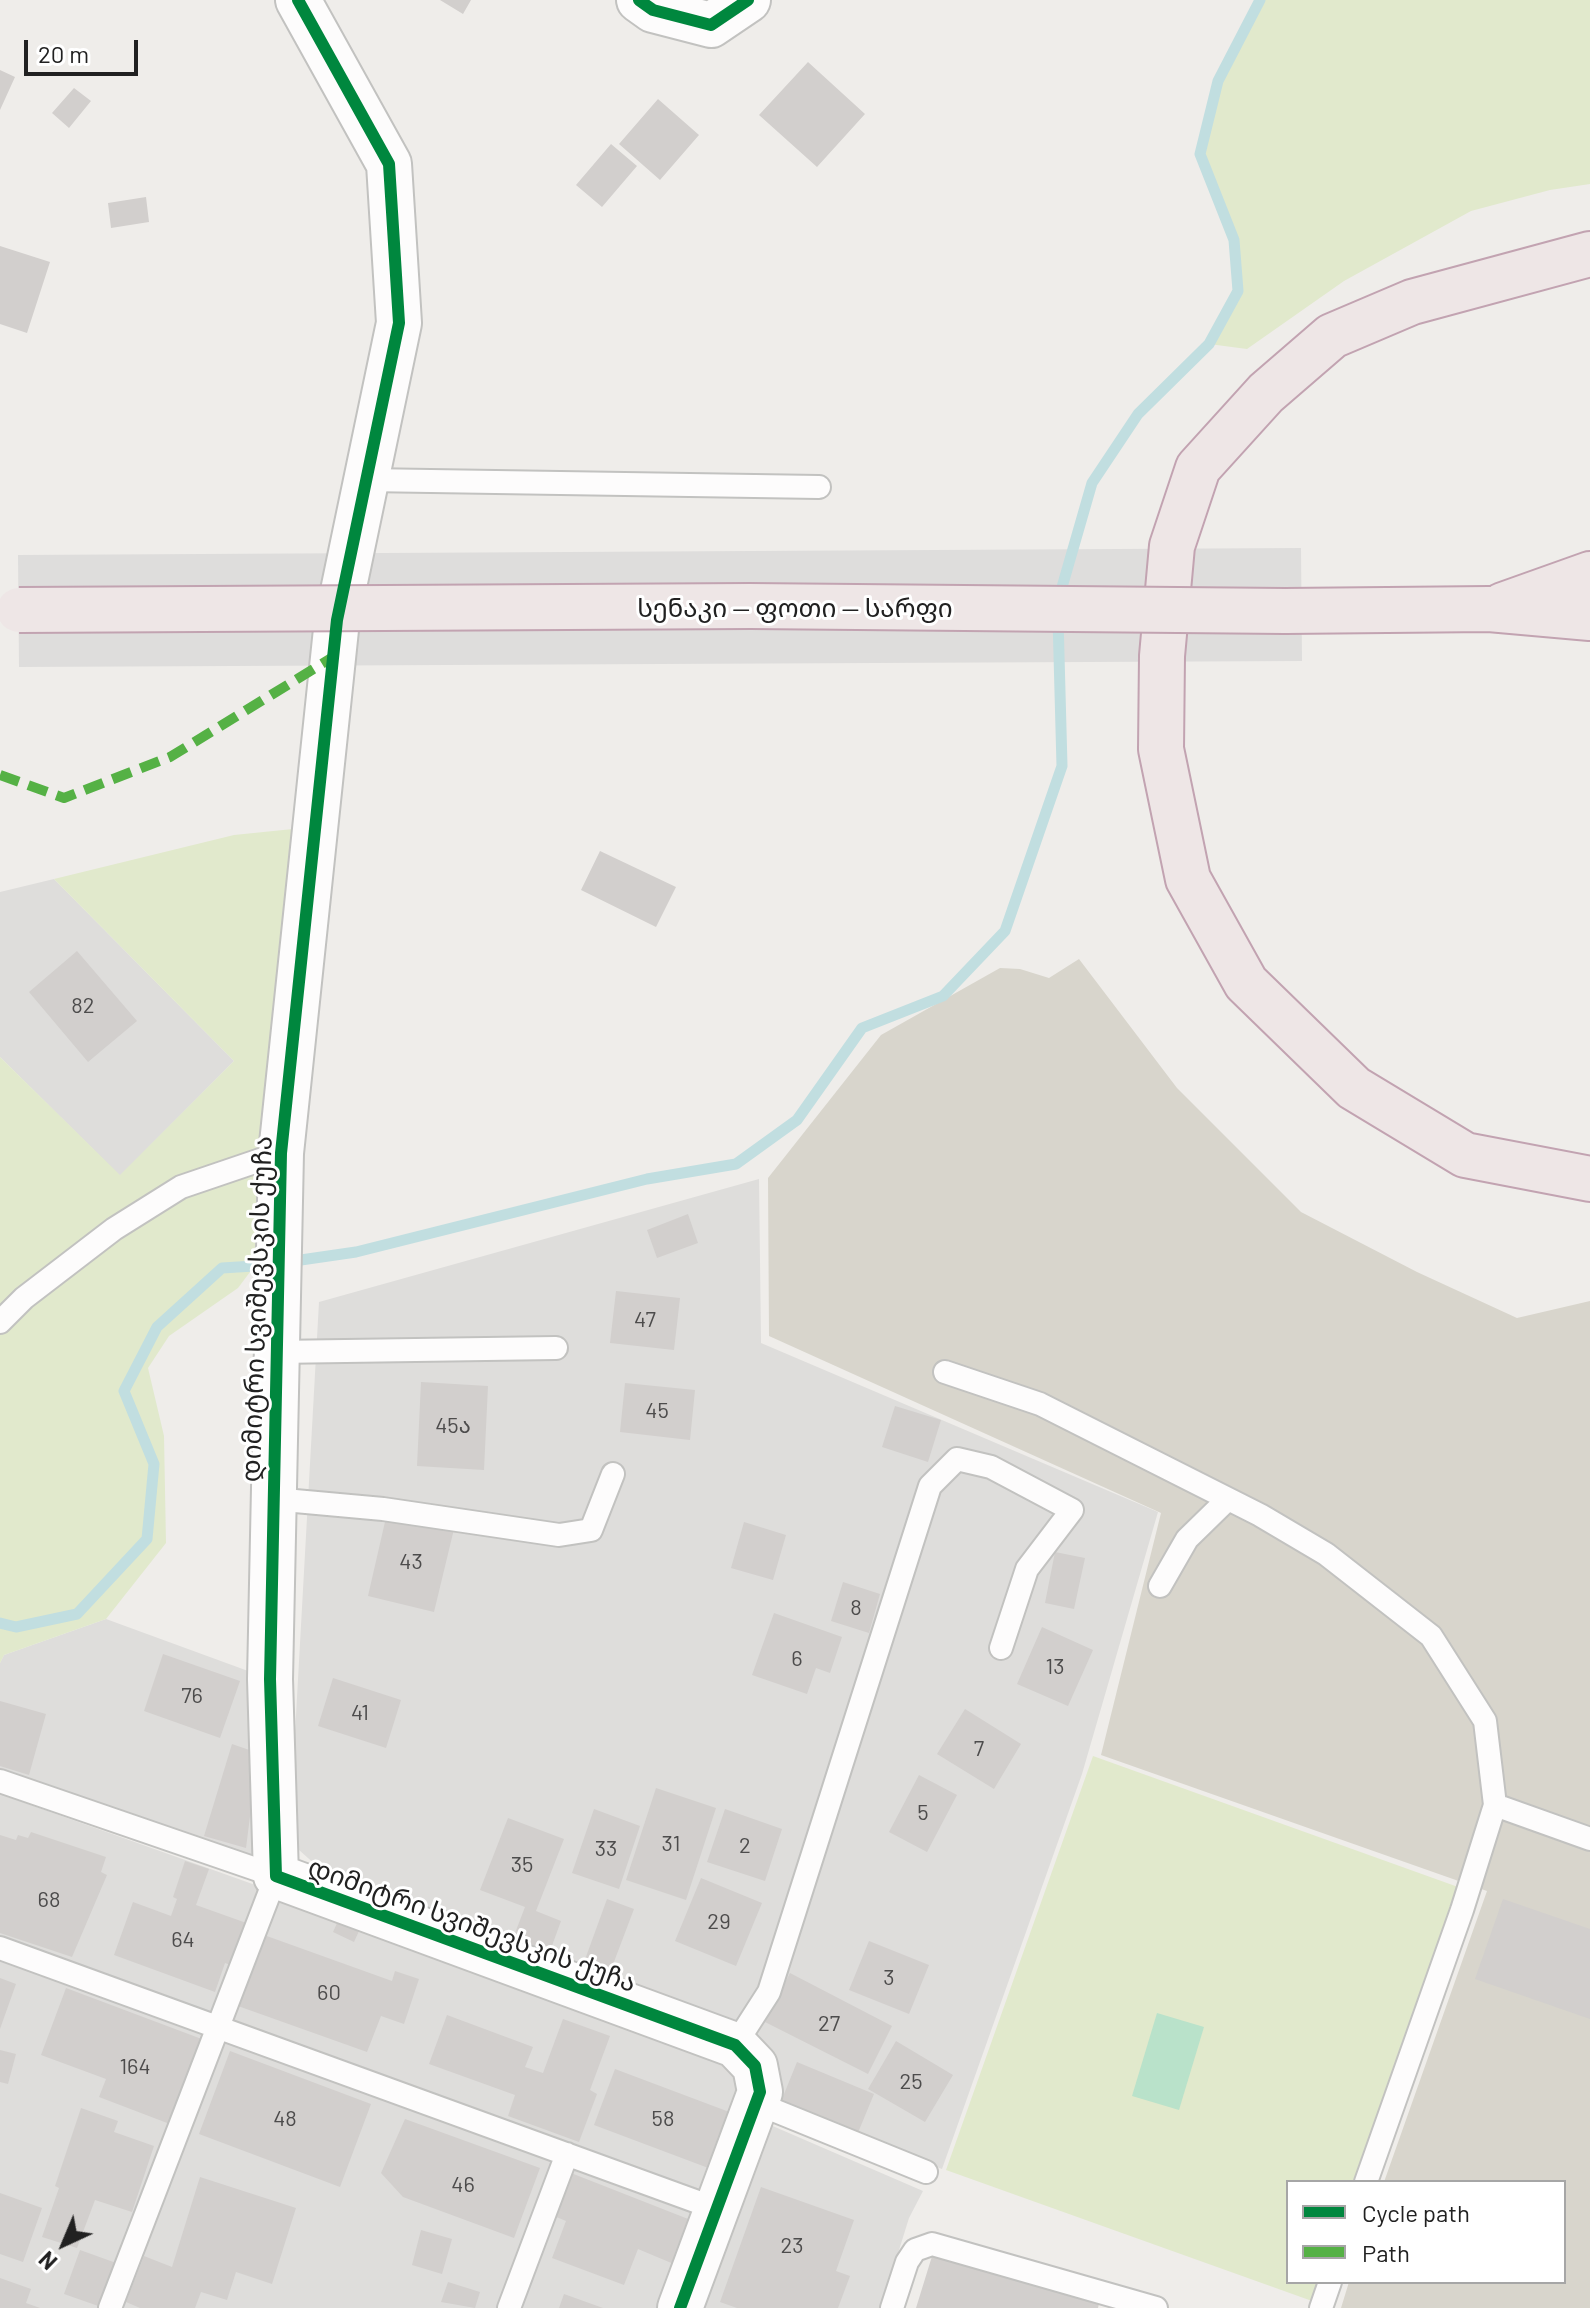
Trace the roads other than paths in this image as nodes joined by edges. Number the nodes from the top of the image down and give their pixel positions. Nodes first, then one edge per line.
1 (298, 0) edge
2 (639, 0) edge
3 (748, 0) edge
4 (1590, 254) edge
5 (366, 480) junction
6 (819, 487) dead end
7 (1590, 574) edge
8 (1489, 609) junction
9 (9, 611) edge
10 (1590, 618) edge
11 (281, 1153) junction
12 (1590, 1179) edge
13 (0, 1322) edge
14 (277, 1332) junction
15 (556, 1348) dead end
16 (945, 1372) dead end
17 (613, 1474) dead end
18 (273, 1499) junction
19 (1228, 1499) junction
20 (1160, 1586) dead end
21 (1001, 1648) dead end
22 (0, 1781) edge
23 (1495, 1805) junction
24 (1590, 1839) edge
25 (276, 1876) junction
26 (0, 1948) edge
27 (217, 2025) junction
28 (735, 2045) junction
29 (756, 2103) junction
30 (567, 2154) junction
31 (926, 2172) dead end
32 (1367, 2180) edge
33 (717, 2209) junction
34 (1329, 2284) edge
35 (110, 2308) edge
36 (509, 2308) edge
37 (680, 2308) edge
38 (892, 2308) edge
39 (1156, 2308) edge
40 (1321, 2308) edge

1 - 5 street, დიმიტრი სვიშევსკის ქუჩა
2 - 3 street
4 - 12 highway
5 - 6 lane
5 - 11 street, დიმიტრი სვიშევსკის ქუჩა
7 - 8 highway
8 - 9 highway, სენაკი — ფოთი — სარფი, bridge
8 - 10 highway, სენაკი — ფოთი — სარფი
11 - 13 lane
11 - 14 street, დიმიტრი სვიშევსკის ქუჩა
14 - 15 lane
14 - 18 street, დიმიტრი სვიშევსკის ქუჩა
16 - 19 lane
17 - 18 lane
18 - 25 street, დიმიტრი სვიშევსკის ქუჩა
19 - 20 lane
19 - 23 lane
21 - 28 lane
22 - 25 lane
23 - 24 lane
23 - 32 lane
25 - 27 lane
25 - 28 street, დიმიტრი სვიშევსკის ქუჩა
26 - 27 lane
27 - 30 lane
27 - 35 lane
28 - 29 street
29 - 31 lane
29 - 33 street
30 - 33 lane
30 - 36 lane
33 - 37 street
34 - 40 lane
38 - 39 lane

